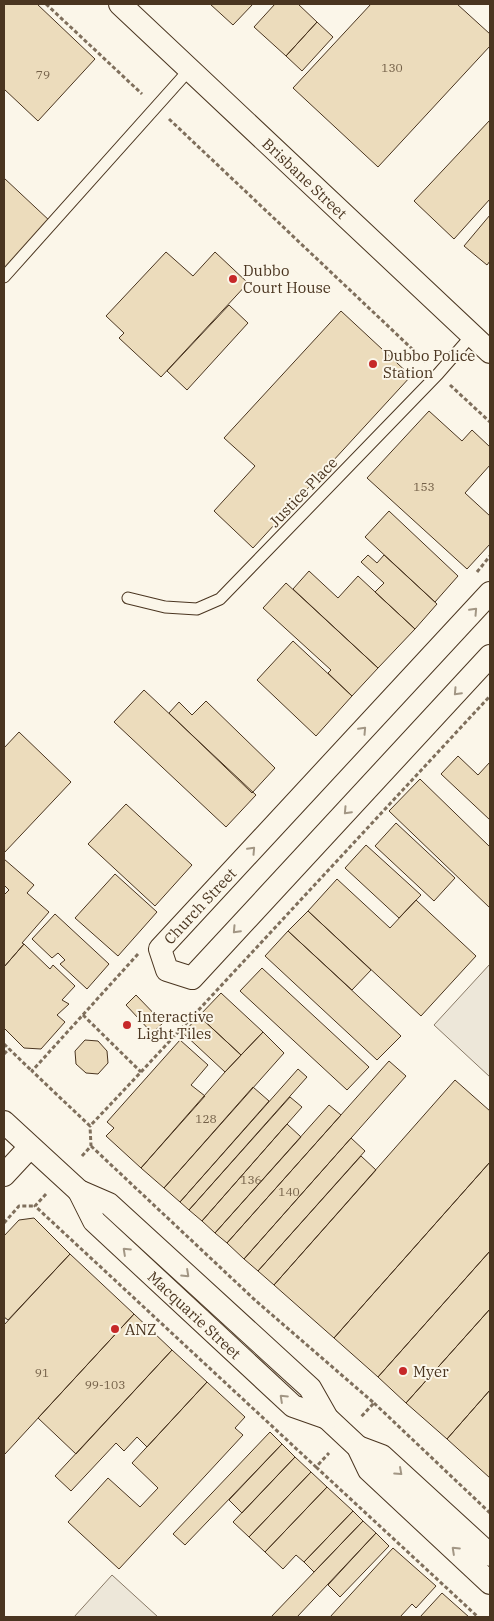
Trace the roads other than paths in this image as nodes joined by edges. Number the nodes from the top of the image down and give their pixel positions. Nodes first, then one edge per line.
1 (120, 4) edge
2 (190, 69) junction
3 (4, 277) edge
4 (472, 335) junction
5 (490, 352) edge
6 (490, 593) edge
7 (128, 598) dead end
8 (490, 656) edge
9 (4, 1122) edge
10 (30, 1146) junction
11 (4, 1175) edge
12 (358, 1447) junction
13 (490, 1555) edge
14 (490, 1583) edge

1 - 2 street, Brisbane Street
2 - 3 lane
2 - 4 street, Brisbane Street
4 - 5 street, Brisbane Street
4 - 7 lane, Justice Place
8 -> 6 street, Church Street
9 - 10 street, Macquarie Street
10 - 11 street
10 - 12 street, Macquarie Street
12 -> 13 street, Macquarie Street
14 -> 12 street, Macquarie Street

